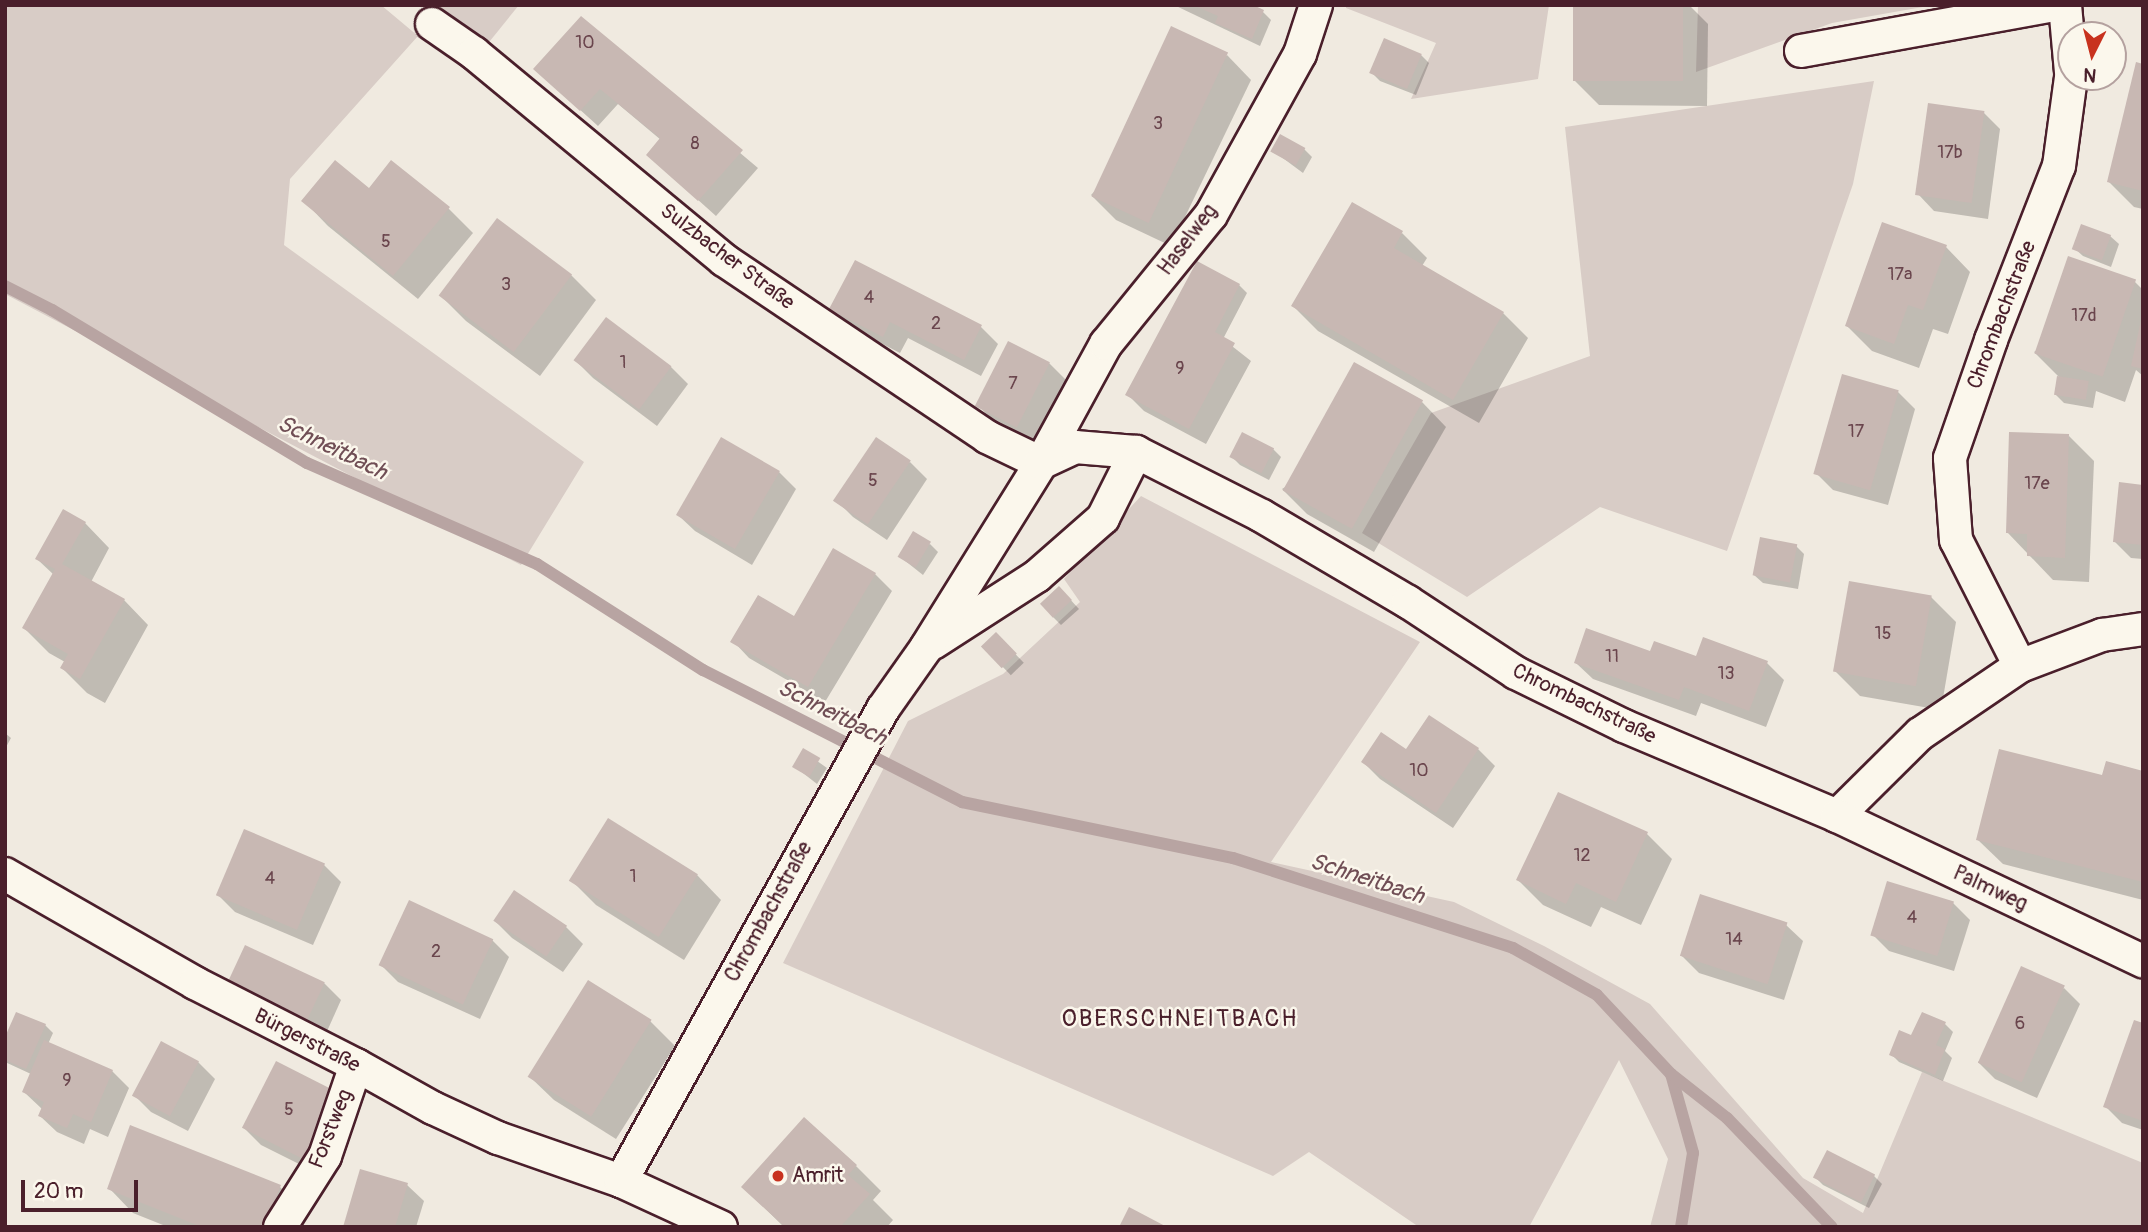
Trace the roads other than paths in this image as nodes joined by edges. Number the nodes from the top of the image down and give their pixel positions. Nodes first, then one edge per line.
1 (1316, 5) edge
2 (2053, 5) edge
3 (432, 24) dead end
4 (1801, 51) dead end
5 (2069, 91) edge
6 (1136, 452) junction
7 (1041, 463) junction
8 (2143, 629) edge
9 (926, 648) junction
10 (2020, 666) junction
11 (1837, 816) junction
12 (5, 873) edge
13 (2143, 961) edge
14 (356, 1065) junction
15 (621, 1181) junction
16 (280, 1227) edge
17 (721, 1227) edge

1 - 7 street, Haselweg
2 - 4 street
3 - 7 street, Sulzbacher Straße
5 - 10 street, Chrombachstraße
6 - 7 street, Chrombachstraße
6 - 9 street, Chrombachstraße
6 - 11 street, Chrombachstraße
7 - 9 street, Chrombachstraße
8 - 10 street
9 - 15 street, Chrombachstraße
10 - 11 street
11 - 13 street, Palmweg
12 - 14 street, Bürgerstraße
14 - 15 street, Bürgerstraße
14 - 16 street, Forstweg
15 - 17 street, Bürgerstraße

